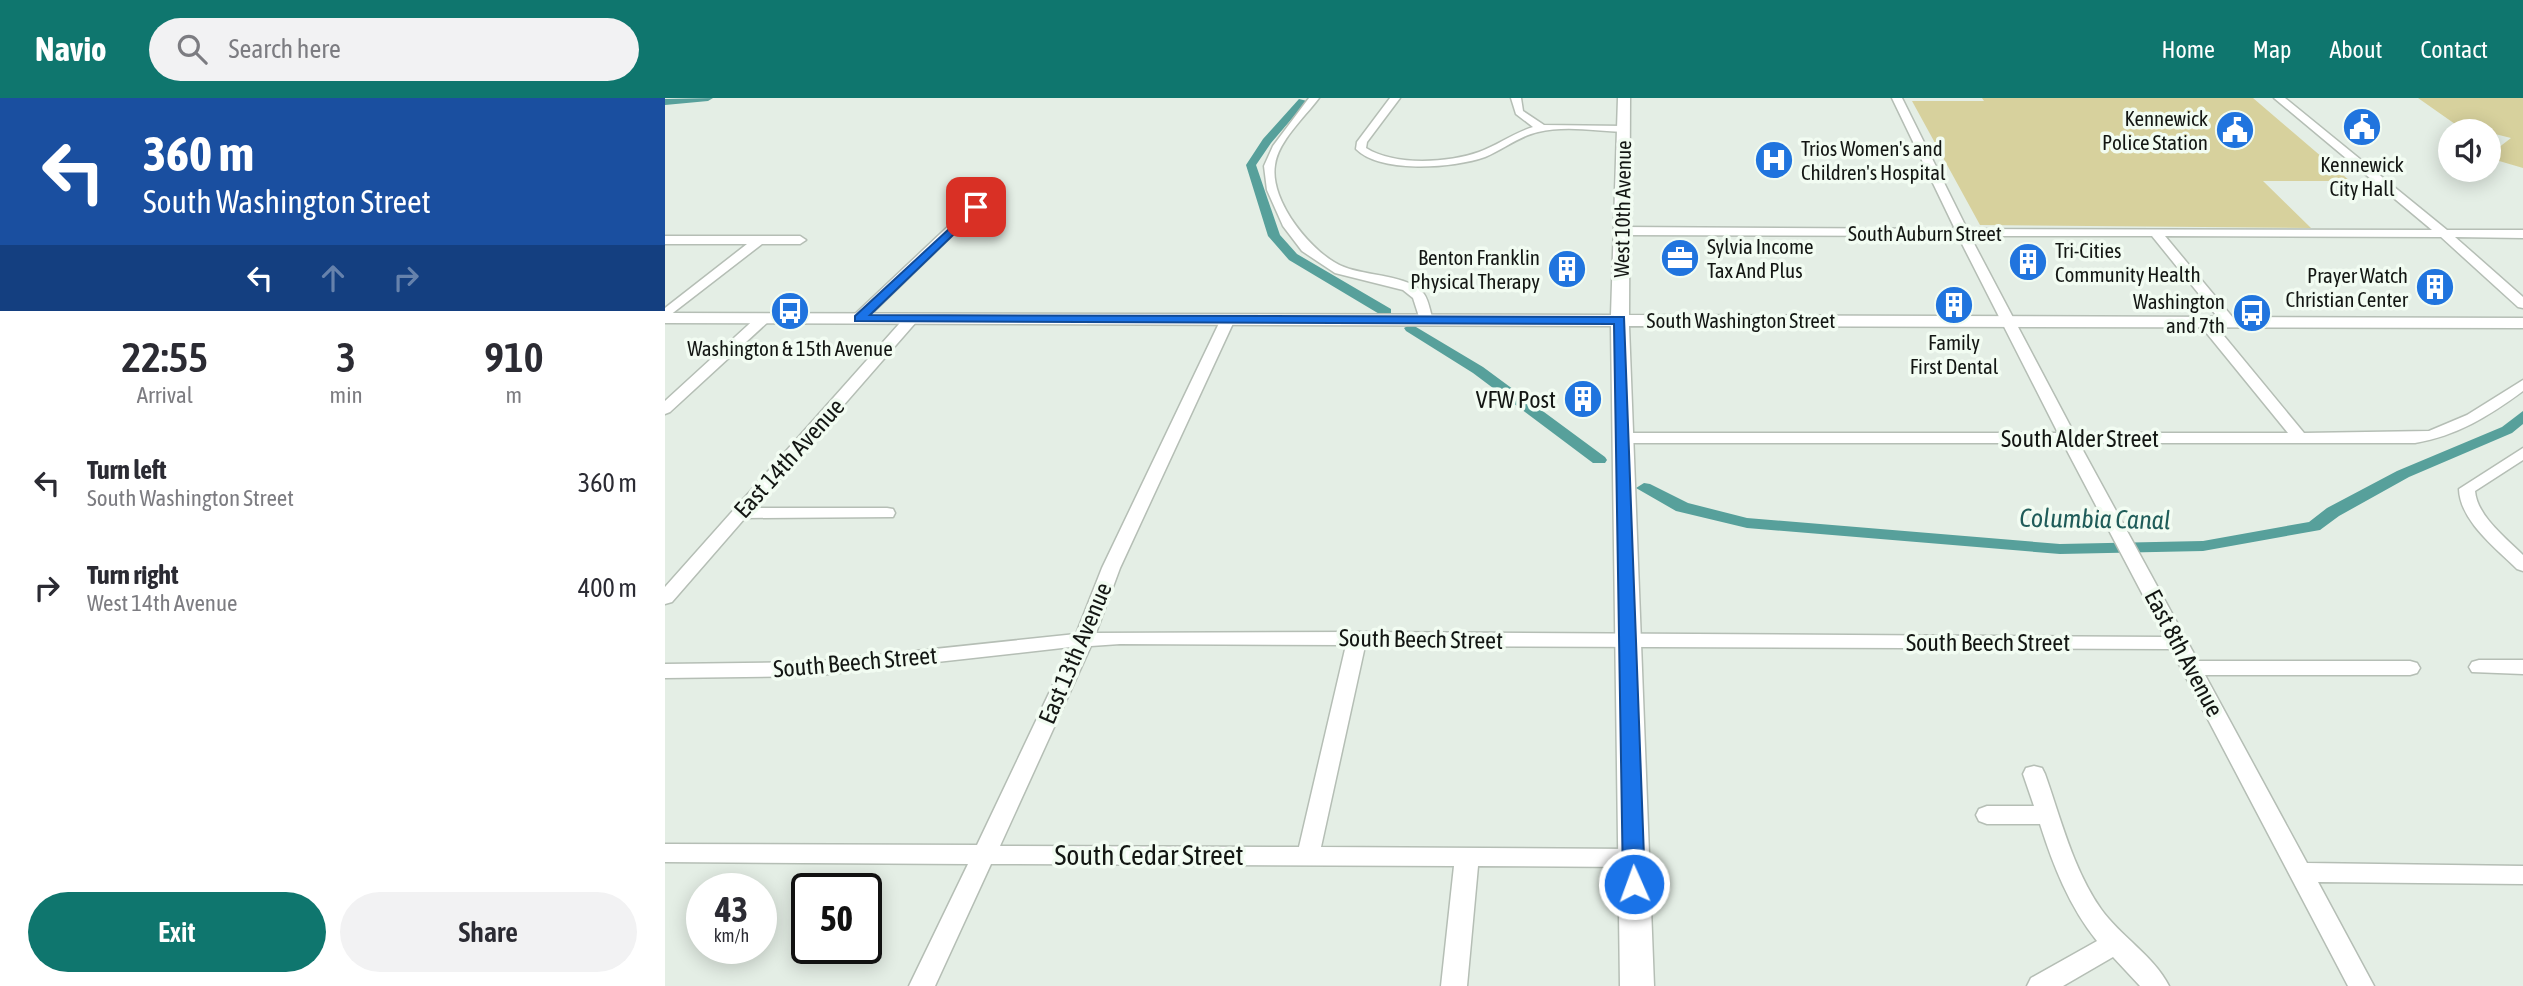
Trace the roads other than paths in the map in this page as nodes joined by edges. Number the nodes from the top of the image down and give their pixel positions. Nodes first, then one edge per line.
1 (1314, 98) edge
2 (1395, 98) edge
3 (1516, 98) edge
4 (1625, 98) edge
5 (1897, 98) edge
6 (2279, 98) edge
7 (1542, 128) junction
8 (1624, 129) junction
9 (995, 188) dead end
10 (1622, 231) junction
11 (1963, 233) junction
12 (2156, 233) junction
13 (2444, 234) junction
14 (2523, 234) edge
15 (665, 240) edge
16 (759, 240) junction
17 (800, 240) dead end
18 (2523, 304) edge
19 (665, 316) edge
20 (764, 318) junction
21 (859, 318) junction
22 (912, 318) junction
23 (1228, 319) junction
24 (1426, 320) junction
25 (1620, 320) junction
26 (2006, 321) junction
27 (2205, 322) junction
28 (2229, 322) junction
29 (2523, 323) edge
30 (2523, 384) edge
31 (665, 409) edge
32 (1623, 438) junction
33 (2068, 438) junction
34 (2300, 438) junction
35 (2523, 453) edge
36 (740, 513) junction
37 (887, 513) dead end
38 (2523, 565) edge
39 (665, 598) edge
40 (1357, 638) junction
41 (1083, 639) junction
42 (1628, 640) junction
43 (2178, 643) junction
44 (2479, 667) dead end
45 (2523, 667) edge
46 (2192, 668) junction
47 (2410, 668) dead end
48 (665, 671) edge
49 (2034, 774) dead end
50 (2049, 814) junction
51 (1987, 815) dead end
52 (665, 853) edge
53 (985, 855) junction
54 (1308, 856) junction
55 (1467, 857) junction
56 (1633, 858) junction
57 (2300, 872) junction
58 (2523, 875) edge
59 (2115, 943) junction
60 (922, 986) edge
61 (1454, 986) edge
62 (1637, 986) edge
63 (2040, 986) edge
64 (2156, 986) edge
65 (2361, 986) edge

1 - 24 street
2 - 7 street
3 - 7 street
4 - 8 main road, West 10th Avenue
5 - 11 street, East 8th Avenue
6 - 13 street
7 - 8 street
8 - 10 main road, West 10th Avenue
9 - 21 street
10 - 11 street, South Auburn Street
10 - 25 main road, West 10th Avenue
11 - 12 street, South Auburn Street
11 - 26 street, East 8th Avenue
12 - 13 street, South Auburn Street
12 - 28 street
13 - 14 street, South Auburn Street
13 - 18 street
15 - 16 street
16 - 17 street
16 - 19 street
19 - 20 main road, South Washington Street
20 - 21 main road, South Washington Street
20 - 31 street
21 - 22 main road, South Washington Street
22 - 23 main road, South Washington Street
22 - 36 street, East 14th Avenue
23 - 24 main road, South Washington Street
23 - 41 street, East 13th Avenue
24 - 25 main road, South Washington Street
25 - 26 main road, South Washington Street
25 - 32 main road, West 10th Avenue
26 - 27 main road, South Washington Street
26 - 33 street, East 8th Avenue
27 - 28 main road, South Washington Street
27 - 34 street
28 - 29 main road, South Washington Street
30 - 34 street, South Alder Street
32 - 33 street, South Alder Street
32 - 42 main road, West 10th Avenue
33 - 34 street, South Alder Street
33 - 43 street, East 8th Avenue
35 - 38 street
36 - 37 street
36 - 39 street, East 14th Avenue
40 - 41 street, South Beech Street
40 - 42 street, South Beech Street
40 - 54 street
41 - 48 street, South Beech Street
41 - 53 street, East 13th Avenue
42 - 43 street, South Beech Street
42 - 56 main road, West 10th Avenue
43 - 46 street, East 8th Avenue
44 - 45 street
46 - 47 street
46 - 57 street, East 8th Avenue
49 - 50 street
50 - 51 street
50 - 59 street
52 - 53 street, South Cedar Street
53 - 54 street, South Cedar Street
53 - 60 street, East 13th Avenue
54 - 55 street, South Cedar Street
55 - 56 street, South Cedar Street
55 - 61 street
56 - 62 main road, West 10th Avenue
57 - 58 street
57 - 65 street, East 8th Avenue
59 - 63 street
59 - 64 street

